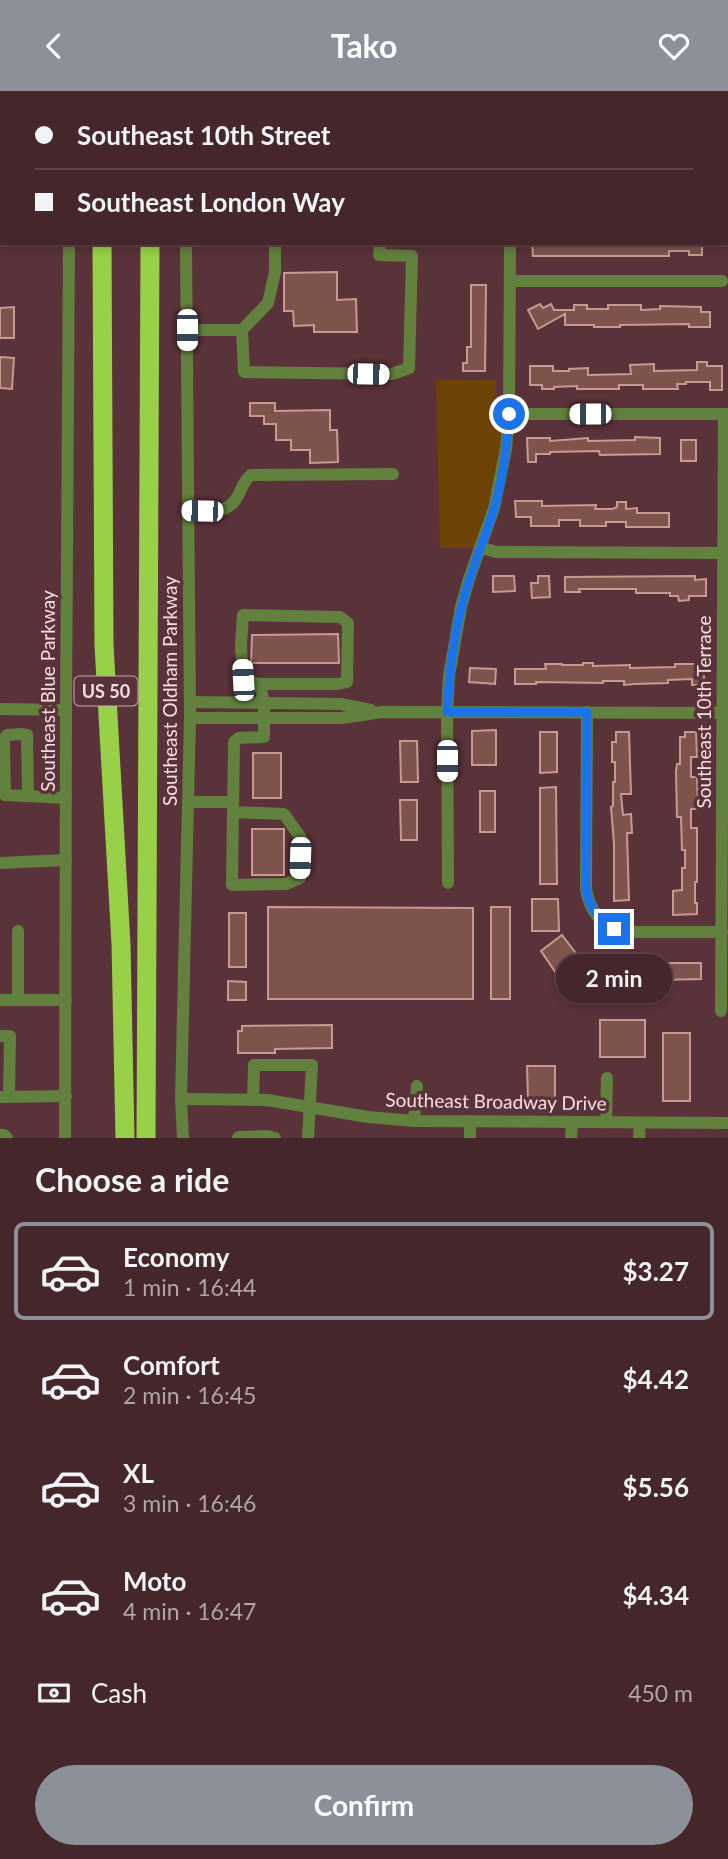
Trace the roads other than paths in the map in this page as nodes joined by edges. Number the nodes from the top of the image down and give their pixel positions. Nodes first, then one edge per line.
1 (69, 245) edge
2 (102, 245) edge
3 (149, 245) edge
4 (186, 245) edge
5 (275, 245) edge
6 (380, 245) edge
7 (510, 245) edge
8 (510, 281) junction
9 (722, 281) dead end
10 (187, 330) junction
11 (242, 330) junction
12 (509, 414) junction
13 (726, 414) edge
14 (393, 474) dead end
15 (188, 511) junction
16 (481, 547) junction
17 (723, 553) junction
18 (260, 684) junction
19 (190, 702) junction
20 (264, 703) junction
21 (0, 709) edge
22 (66, 710) junction
23 (382, 712) junction
24 (447, 712) junction
25 (587, 712) junction
26 (725, 713) edge
27 (264, 718) junction
28 (190, 719) junction
29 (27, 796) junction
30 (66, 798) junction
31 (188, 802) junction
32 (233, 807) junction
33 (66, 860) junction
34 (0, 863) edge
35 (448, 883) dead end
36 (18, 931) dead end
37 (722, 932) junction
38 (0, 1000) edge
39 (18, 1000) junction
40 (66, 1000) junction
41 (722, 1011) dead end
42 (0, 1036) edge
43 (607, 1079) dead end
44 (417, 1086) dead end
45 (66, 1096) junction
46 (4, 1097) edge
47 (181, 1099) junction
48 (253, 1100) junction
49 (309, 1107) junction
50 (414, 1121) junction
51 (470, 1121) junction
52 (572, 1122) junction
53 (606, 1122) junction
54 (640, 1123) junction
55 (728, 1123) edge
56 (0, 1135) edge
57 (7, 1138) edge
58 (65, 1138) edge
59 (125, 1138) edge
60 (146, 1138) edge
61 (183, 1138) edge
62 (238, 1138) edge
63 (275, 1138) edge
64 (308, 1138) edge
65 (470, 1138) edge
66 (571, 1138) edge
67 (639, 1138) edge

1 - 22 street, Southeast Blue Parkway
2 - 59 highway, US 50
3 - 60 highway, US 50
4 - 10 street, Southeast Oldham Parkway
5 - 11 street
6 - 11 street
7 - 8 street
8 - 9 street
8 - 12 street
10 - 11 street
10 - 15 street, Southeast Oldham Parkway
12 - 13 street
12 - 16 street
13 - 17 street, Southeast 10th Terrace
14 - 15 street
15 - 19 street, Southeast Oldham Parkway
16 - 17 street
16 - 24 street
17 - 26 street, Southeast 10th Terrace
18 - 18 street
18 - 20 street
19 - 20 street
19 - 28 street, Southeast Oldham Parkway
20 - 23 street
20 - 27 street
21 - 22 street
22 - 30 street, Southeast Blue Parkway
23 - 24 street
23 - 27 street
24 - 25 street
24 - 35 street
25 - 26 street
25 - 37 street
26 - 37 street, Southeast 10th Terrace
27 - 28 street
27 - 32 street
28 - 31 street, Southeast Oldham Parkway
29 - 29 street
29 - 30 street
30 - 33 street, Southeast Blue Parkway
31 - 32 street
31 - 47 street, Southeast Oldham Parkway
32 - 32 street
33 - 34 street
33 - 40 street, Southeast Blue Parkway
36 - 39 street
37 - 41 street, Southeast 10th Terrace
38 - 39 street
39 - 40 street
40 - 45 street, Southeast Blue Parkway
42 - 46 street
43 - 53 street
44 - 50 street
45 - 46 street
45 - 58 street, Southeast Blue Parkway
47 - 48 street, Southeast Broadway Drive
47 - 61 street, Southeast Oldham Parkway
48 - 49 street, Southeast Broadway Drive
48 - 49 street
49 - 50 street, Southeast Broadway Drive
49 - 64 street
50 - 51 street, Southeast Broadway Drive
51 - 52 street, Southeast Broadway Drive
51 - 65 street
52 - 53 street, Southeast Broadway Drive
52 - 66 street
53 - 54 street, Southeast Broadway Drive
54 - 55 street, Southeast Broadway Drive
54 - 67 street
56 - 57 street
62 - 63 street

